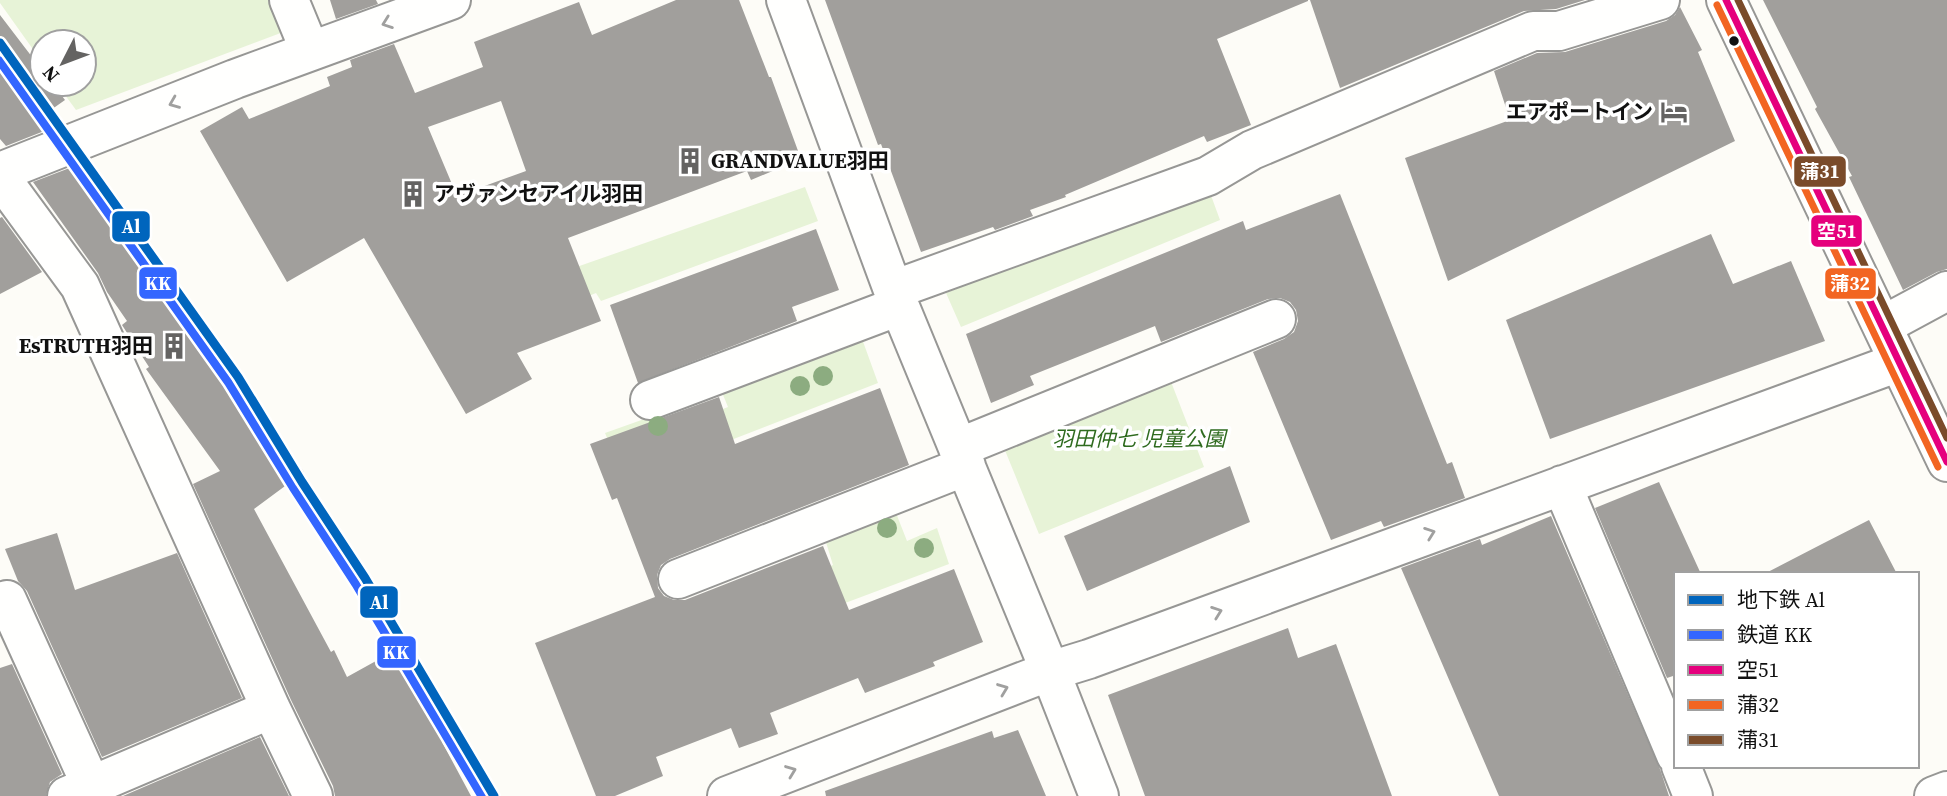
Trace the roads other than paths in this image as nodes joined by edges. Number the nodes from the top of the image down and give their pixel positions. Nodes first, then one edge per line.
1 (289, 0) edge
2 (451, 0) edge
3 (786, 0) edge
4 (1660, 0) edge
5 (1726, 0) edge
6 (310, 51) junction
7 (0, 174) edge
8 (1947, 291) edge
9 (896, 298) junction
10 (1276, 319) dead end
11 (1882, 326) junction
12 (1899, 362) junction
13 (650, 400) dead end
14 (962, 457) junction
15 (1947, 462) edge
16 (1562, 485) junction
17 (678, 579) dead end
18 (7, 600) dead end
19 (1050, 671) junction
20 (271, 709) junction
21 (1674, 750) edge
22 (1682, 768) edge
23 (1947, 791) edge
24 (85, 793) edge
25 (313, 796) edge
26 (727, 796) edge
27 (1099, 796) edge
28 (1693, 796) edge
29 (1934, 796) edge

1 - 6 street
2 -> 6 street
3 - 9 street
4 - 9 street
5 - 11 street
6 -> 7 street
7 - 20 street
8 - 11 street
9 - 13 street
9 - 14 street
10 - 14 street
11 - 12 street
12 - 15 street
12 - 16 street
14 - 17 street
14 - 19 street
19 -> 16 street
16 - 21 street
18 - 24 street
26 -> 19 street
19 - 27 street
20 - 24 street
20 - 25 street
22 - 28 street
23 - 29 street

